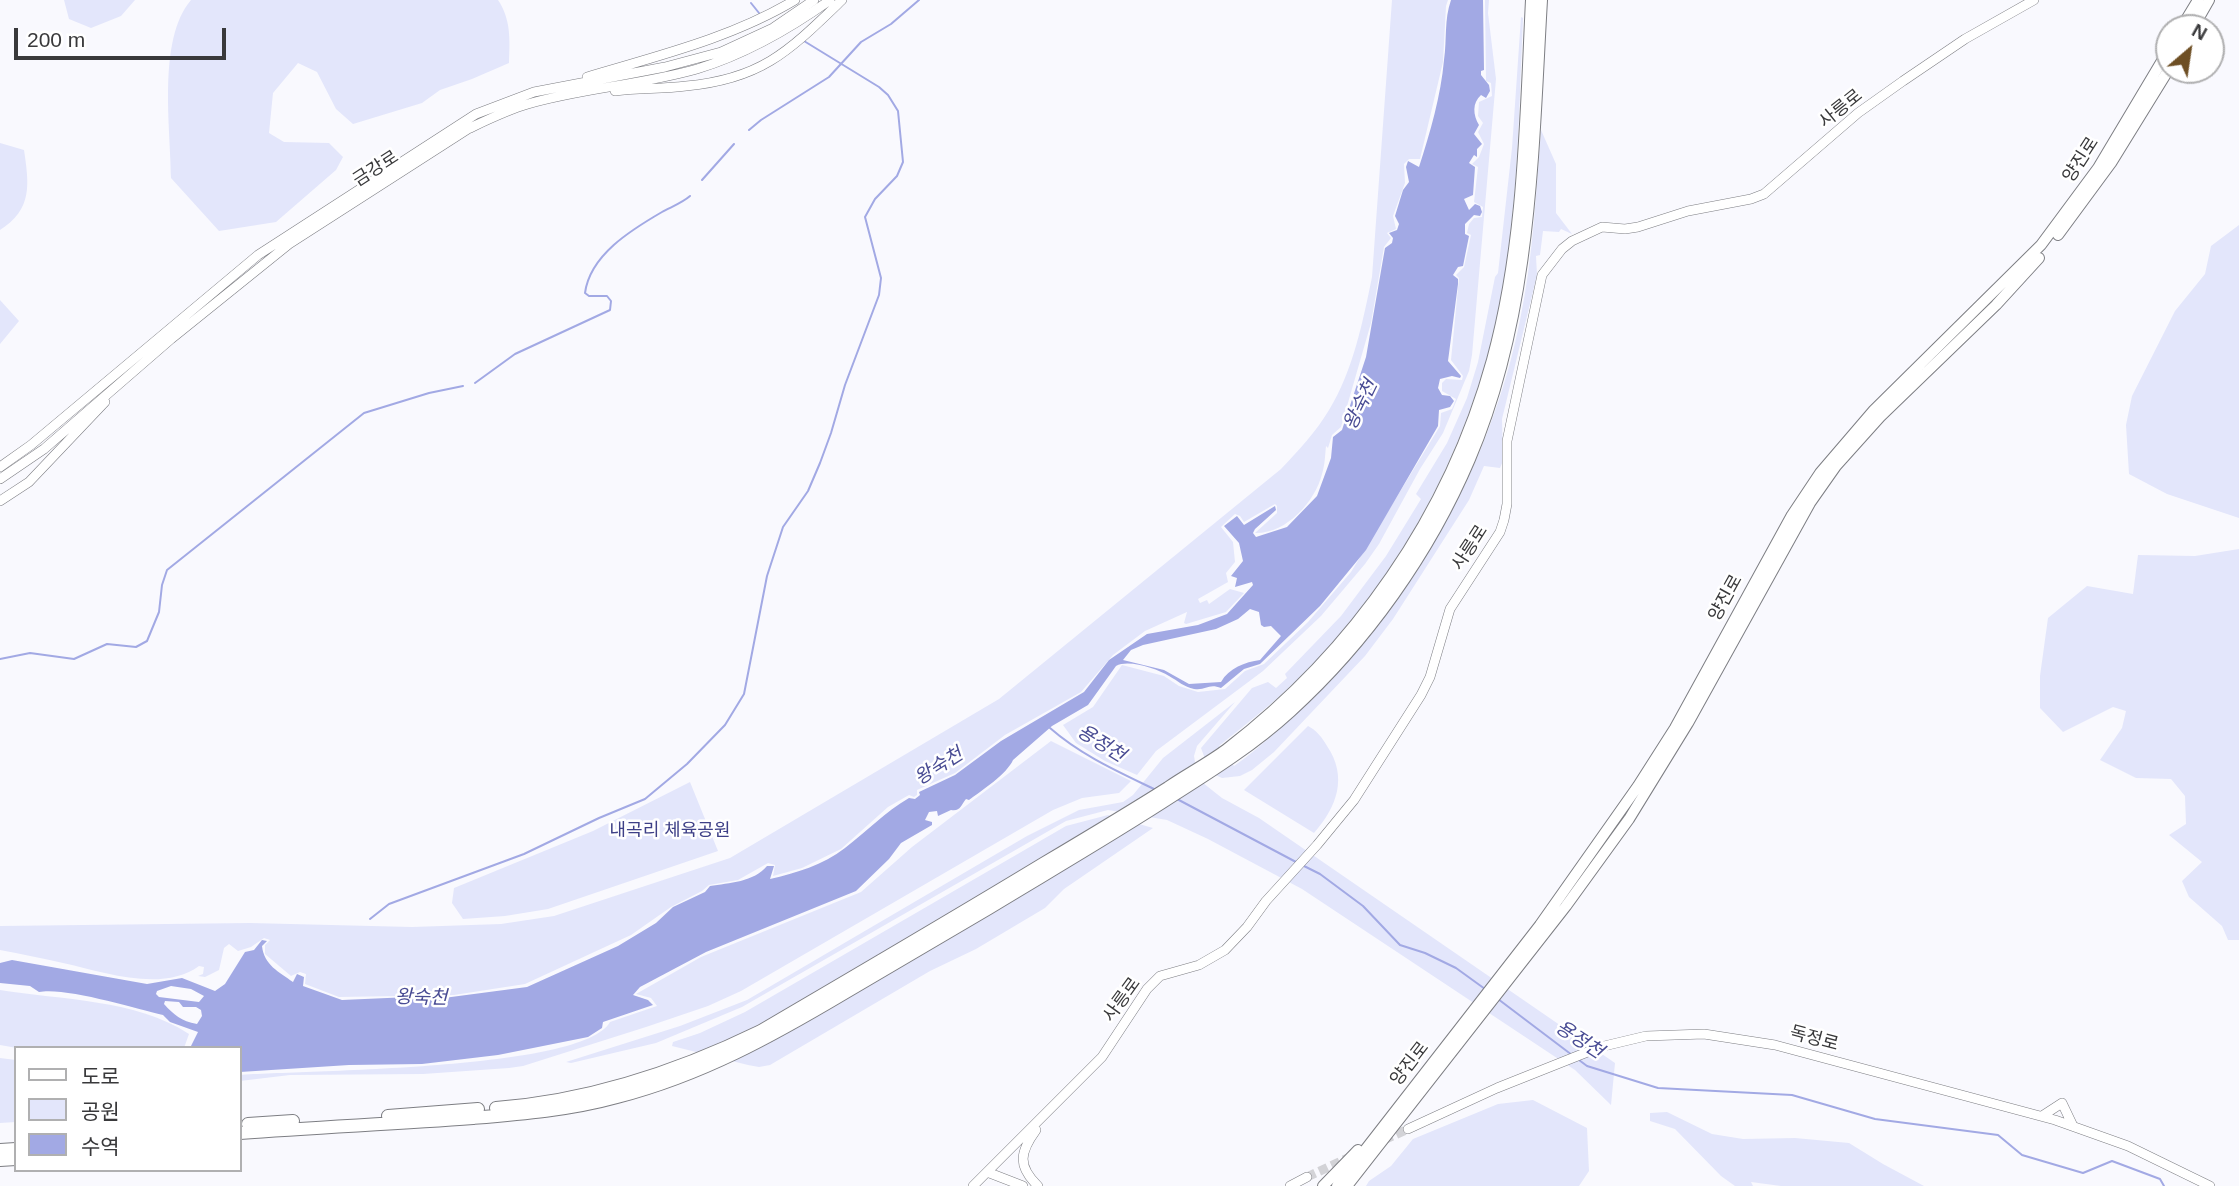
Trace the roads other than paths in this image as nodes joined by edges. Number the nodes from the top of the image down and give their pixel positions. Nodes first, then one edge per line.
1 (795, 0) edge
2 (814, 0) edge
3 (830, 0) edge
4 (842, 0) edge
5 (1532, 0) edge
6 (1541, 0) edge
7 (2034, 0) edge
8 (2155, 73) edge
9 (2160, 84) edge
10 (534, 92) junction
11 (527, 104) junction
12 (128, 376) junction
13 (0, 467) edge
14 (0, 479) edge
15 (0, 501) edge
16 (1226, 756) junction
17 (1109, 831) junction
18 (1512, 969) junction
19 (1476, 1016) junction
20 (1051, 1110) junction
21 (1405, 1114) junction
22 (1392, 1116) junction
23 (2042, 1116) junction
24 (242, 1125) edge
25 (2073, 1126) junction
26 (1408, 1129) tunnel mouth
27 (242, 1133) edge
28 (987, 1172) junction
29 (1307, 1177) tunnel mouth
30 (973, 1186) edge
31 (1023, 1186) edge
32 (1038, 1186) edge
33 (1290, 1186) edge
34 (1323, 1186) edge
35 (1337, 1186) edge
36 (1347, 1186) edge
37 (1356, 1186) edge
38 (2210, 1186) edge

1 - 10 street
2 - 10 street, 금강로
3 - 11 street, 금강로
4 - 11 street
5 - 16 highway
6 - 16 highway
7 - 20 street, 사릉로
8 - 18 main road, 양진로
9 - 18 main road, 양진로
10 - 13 street, 금강로
11 - 12 street, 금강로
12 - 14 street, 금강로
12 - 15 street
16 - 17 highway
17 - 24 highway
17 - 27 highway
18 - 19 main road, 양진로
19 - 21 main road, 양진로
19 - 22 main road, 양진로
20 - 28 street, 사릉로
20 - 32 street
21 - 36 main road, 양진로
21 - 37 main road
22 - 34 main road
22 - 35 main road, 양진로
23 - 25 street, 독정로
23 - 25 street
23 - 26 street, 독정로
25 - 38 street, 독정로
28 - 30 street, 사릉로
28 - 31 street
29 - 33 street

